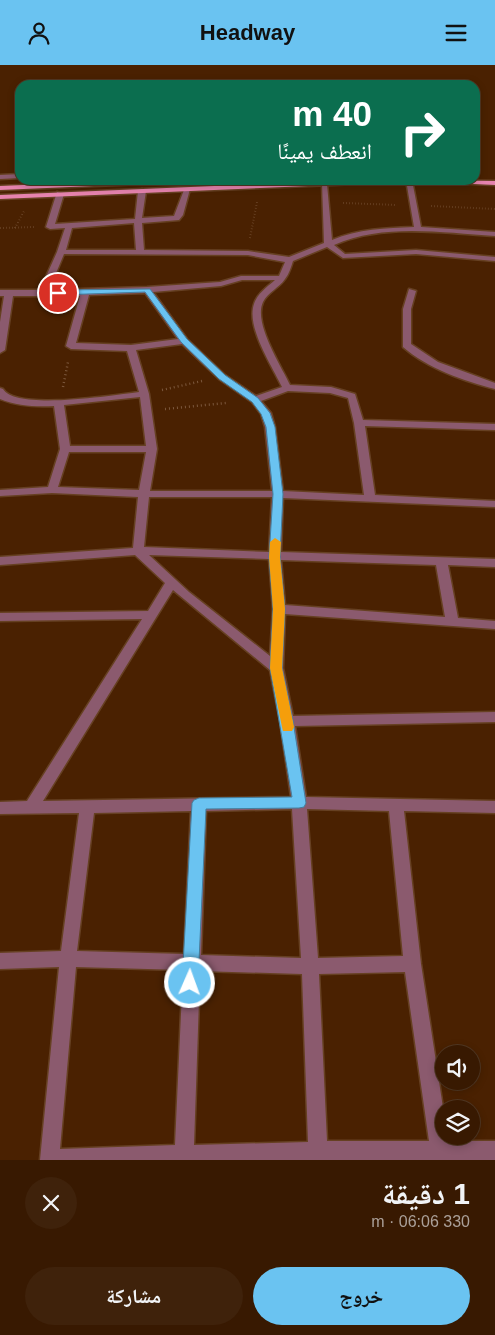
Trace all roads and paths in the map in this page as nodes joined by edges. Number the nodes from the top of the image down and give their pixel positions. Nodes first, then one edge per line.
1 (15, 176) edge
2 (0, 177) edge
3 (480, 182) edge
4 (495, 183) edge
5 (18, 185) edge
6 (302, 185) edge
7 (324, 185) edge
8 (410, 185) edge
9 (0, 187) edge
10 (259, 187) junction
11 (188, 190) junction
12 (142, 191) junction
13 (60, 194) junction
14 (0, 197) edge
15 (325, 202) junction
16 (415, 206) junction
17 (495, 209) edge
18 (138, 222) junction
19 (69, 226) junction
20 (0, 228) edge
21 (15, 228) dead end
22 (418, 229) junction
23 (495, 234) edge
24 (328, 244) junction
25 (60, 252) junction
26 (140, 253) junction
27 (248, 253) junction
28 (495, 259) edge
29 (290, 260) junction
30 (282, 278) junction
31 (147, 290) junction
32 (412, 291) dead end
33 (4, 293) edge
34 (44, 293) junction
35 (85, 293) junction
36 (184, 341) junction
37 (71, 346) junction
38 (131, 348) junction
39 (0, 350) edge
40 (222, 377) junction
41 (495, 386) edge
42 (287, 388) junction
43 (0, 391) edge
44 (144, 394) junction
45 (255, 400) junction
46 (59, 404) junction
47 (147, 411) junction
48 (359, 423) junction
49 (495, 427) edge
50 (65, 449) junction
51 (152, 449) junction
52 (52, 490) junction
53 (0, 493) edge
54 (144, 494) junction
55 (278, 494) junction
56 (370, 498) junction
57 (495, 504) edge
58 (138, 551) junction
59 (274, 557) junction
60 (0, 561) edge
61 (441, 561) junction
62 (495, 563) edge
63 (172, 582) junction
64 (279, 609) junction
65 (152, 615) junction
66 (0, 617) edge
67 (452, 622) junction
68 (495, 625) edge
69 (276, 668) junction
70 (495, 717) edge
71 (287, 721) junction
72 (199, 803) junction
73 (299, 803) junction
74 (396, 804) junction
75 (32, 806) junction
76 (87, 807) junction
77 (495, 807) edge
78 (0, 808) edge
79 (68, 959) junction
80 (0, 961) edge
81 (191, 963) junction
82 (412, 964) junction
83 (310, 965) junction
84 (495, 1151) edge
85 (184, 1155) junction
86 (318, 1155) edge
87 (440, 1155) edge
88 (49, 1160) edge

1 - 2 street
3 - 4 main road
5 - 9 main road
6 - 10 main road
7 - 15 street
8 - 16 street
10 - 11 main road
10 - 27 path
11 - 12 main road
11 - 18 street
12 - 13 main road
12 - 18 street
13 - 14 main road
13 - 19 street
15 - 16 path
15 - 24 street
16 - 17 path
16 - 22 street
18 - 19 street
18 - 26 street
19 - 25 street
20 - 21 path
22 - 23 street
22 - 24 street
24 - 28 street
24 - 29 street
25 - 26 street
25 - 34 street
26 - 27 street
27 - 29 street
29 - 30 street
30 - 31 street
30 - 42 street
31 - 35 street
31 - 36 street
32 - 41 street
33 - 34 street
33 - 39 street
34 - 35 street
35 - 37 street
36 - 38 street
36 - 40 street
37 - 38 street
37 - 46 path
38 - 44 street
40 - 44 path
40 - 45 street
42 - 45 street
42 - 48 street
43 - 46 street
44 - 46 street
44 - 47 street
45 - 47 path
45 - 55 street
46 - 50 street
47 - 51 street
48 - 49 street
48 - 56 street
50 - 51 street
50 - 52 street
51 - 54 street
52 - 53 street
52 - 54 street
54 - 55 street
54 - 58 street
55 - 56 street
55 - 59 street
56 - 57 street
58 - 59 street
58 - 60 street
58 - 63 street
59 - 61 street
59 - 64 street
61 - 62 street
61 - 67 street
63 - 65 street
63 - 69 street
64 - 67 street
64 - 69 street
65 - 66 street
65 - 75 street
67 - 68 street
69 - 71 street
70 - 71 street
71 - 73 street
72 - 73 street
72 - 76 street
72 - 81 street
73 - 74 street
73 - 83 street
74 - 77 street
74 - 82 street
75 - 76 street
75 - 78 street
76 - 79 street
79 - 80 street
79 - 81 street
79 - 88 street
81 - 83 street
81 - 85 street
82 - 83 street
82 - 87 street
83 - 86 street
84 - 87 street
85 - 86 street
85 - 88 street
86 - 87 street

